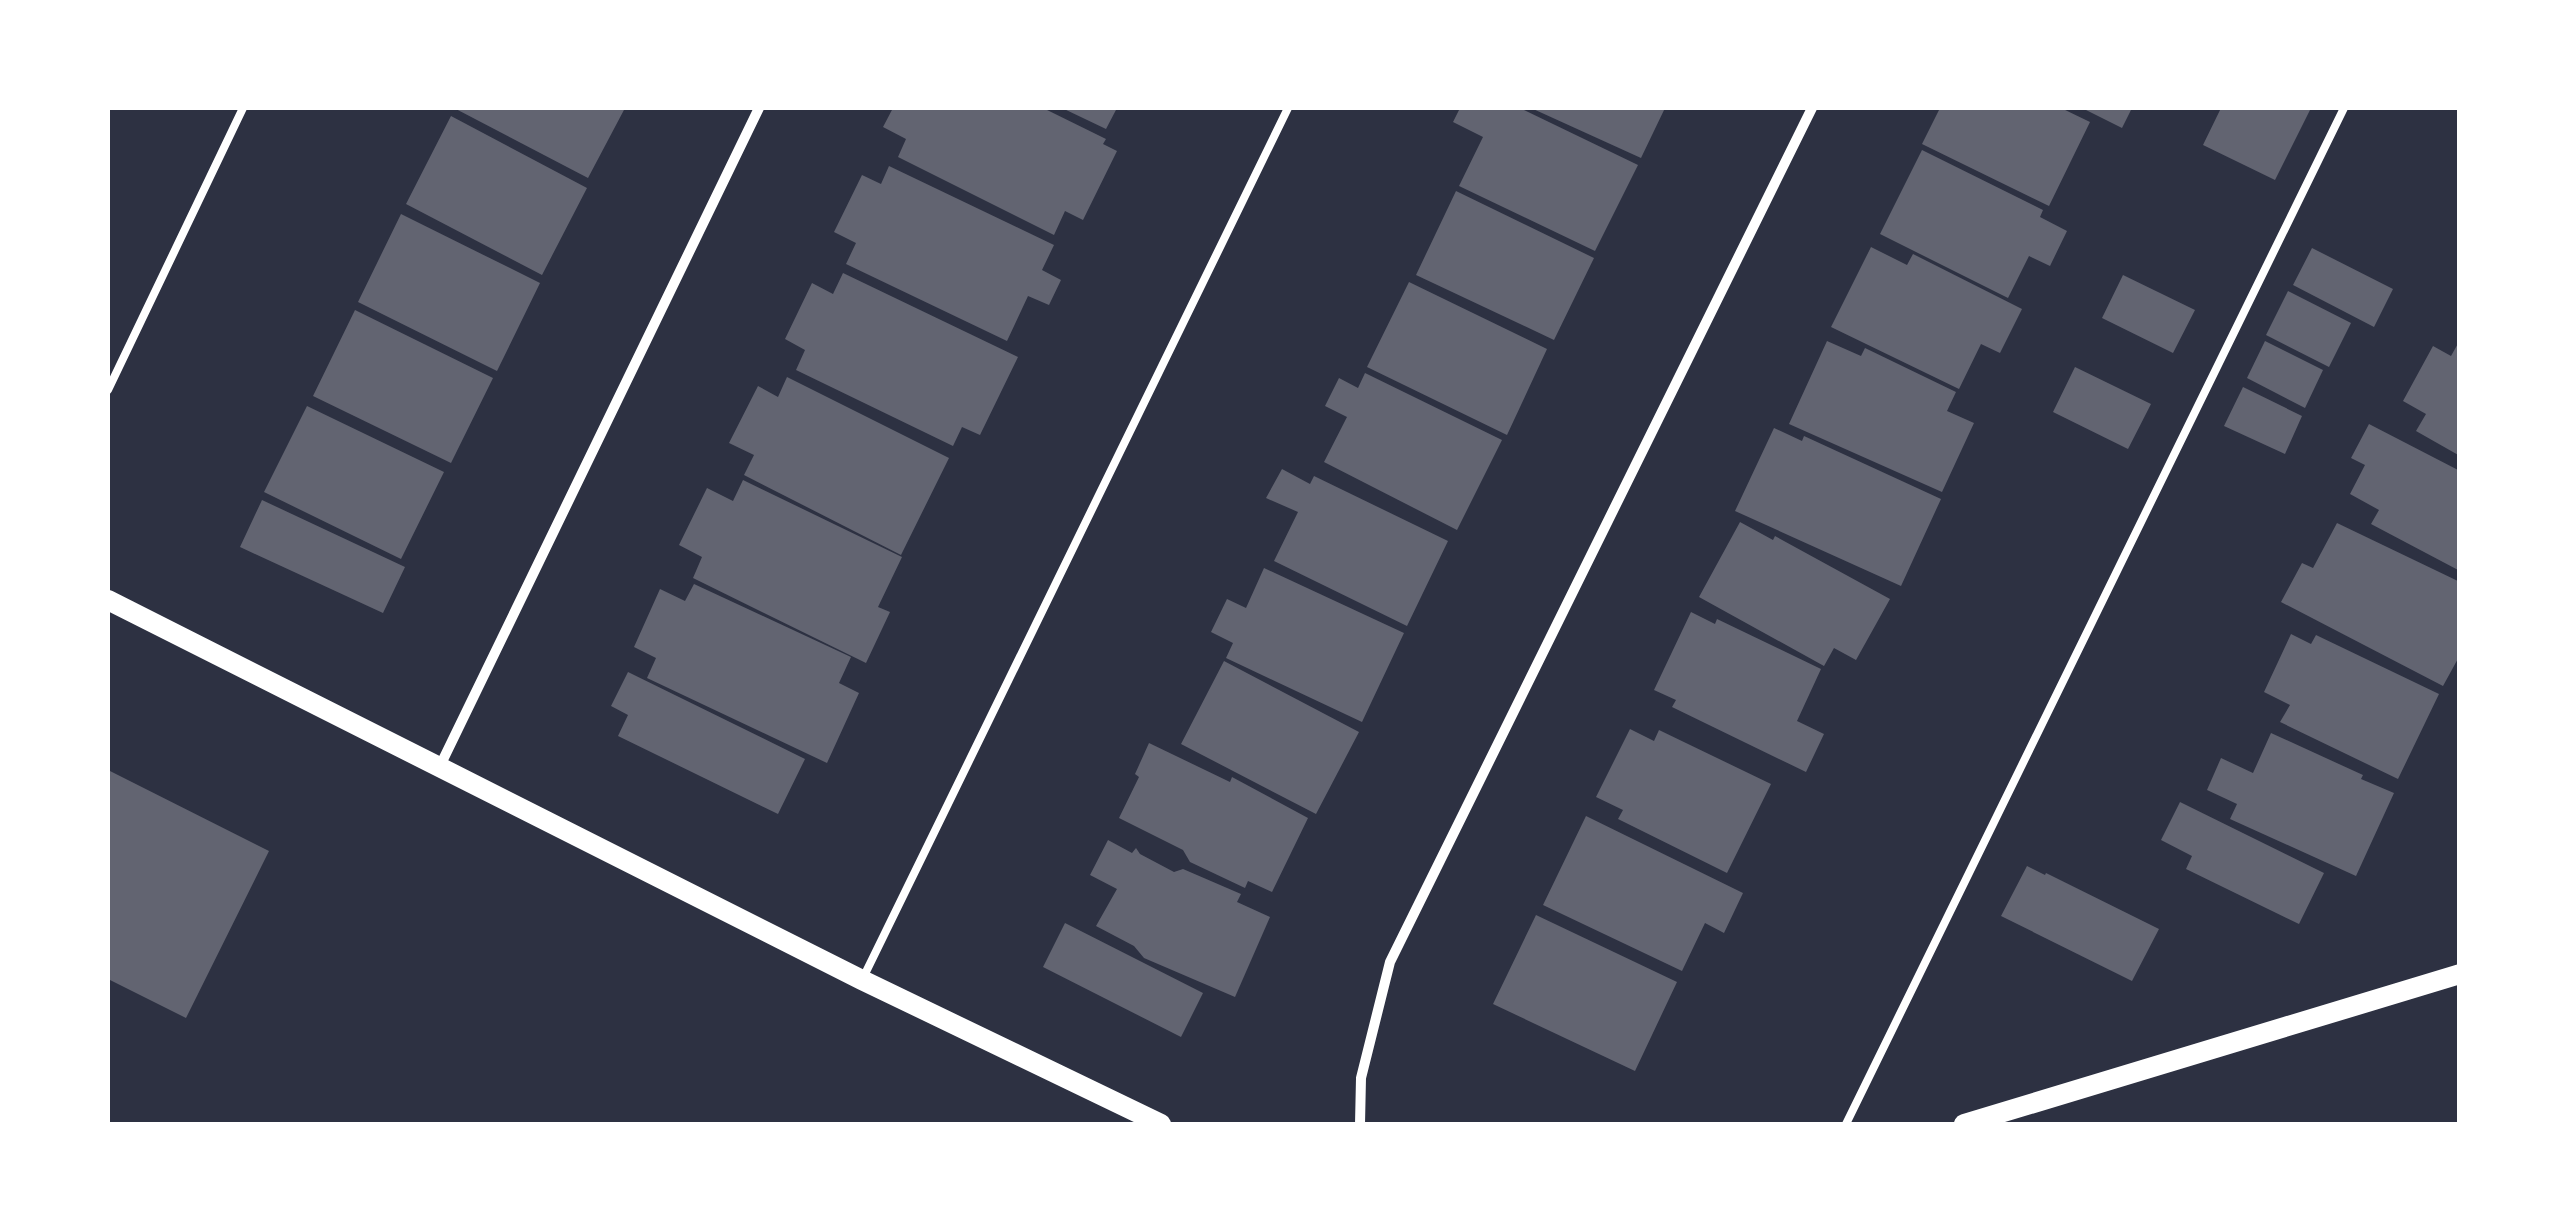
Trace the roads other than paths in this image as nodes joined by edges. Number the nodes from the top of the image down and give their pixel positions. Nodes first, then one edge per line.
1 (242, 108) edge
2 (759, 108) edge
3 (1288, 108) edge
4 (1812, 108) edge
5 (2344, 108) edge
6 (108, 390) edge
7 (108, 600) edge
8 (440, 766) junction
9 (2460, 974) edge
10 (862, 980) junction
11 (1162, 1124) edge
12 (1360, 1124) edge
13 (1846, 1124) edge
14 (1964, 1124) edge

1 - 6 lane
2 - 8 street
3 - 10 lane
4 - 12 street
5 - 13 lane
7 - 8 main road
8 - 10 main road
9 - 14 main road
10 - 11 main road

